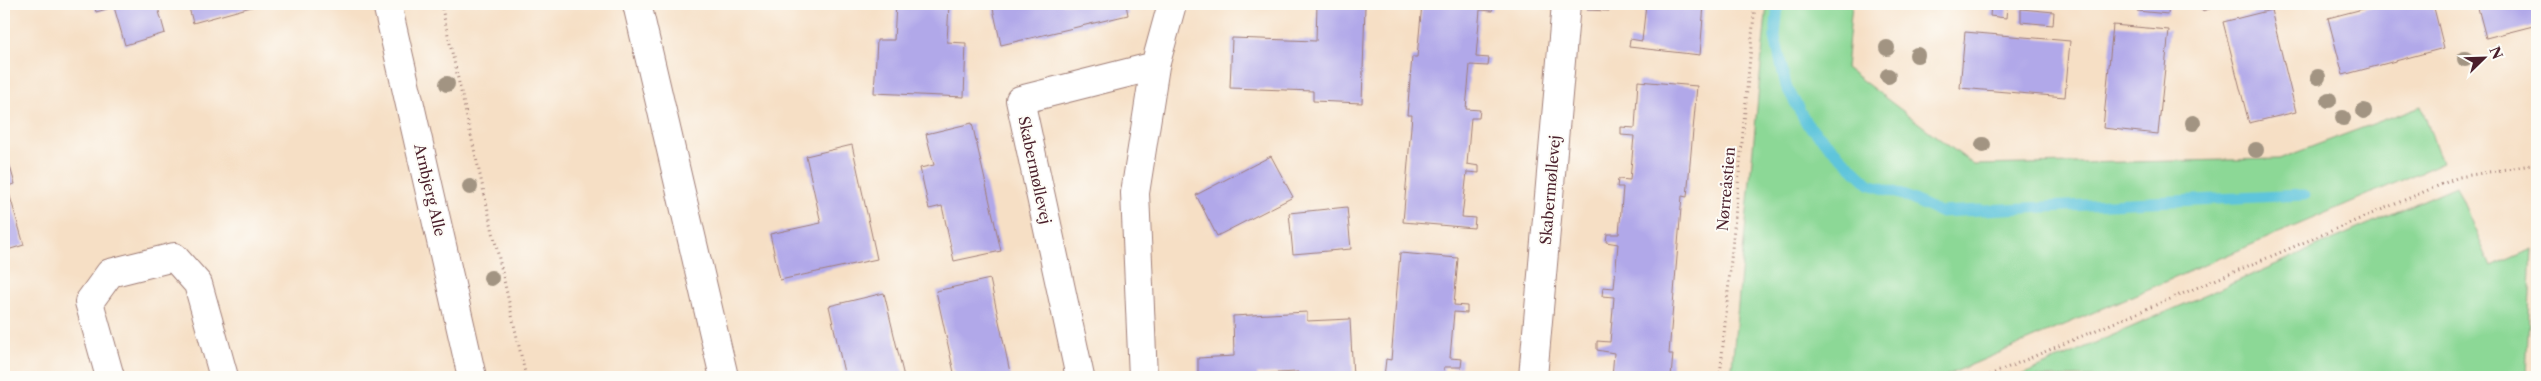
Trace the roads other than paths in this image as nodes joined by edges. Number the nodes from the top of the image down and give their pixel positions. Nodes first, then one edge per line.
1 (387, 4) edge
2 (637, 4) edge
3 (1172, 4) edge
4 (1566, 4) edge
5 (1155, 66) junction
6 (110, 377) edge
7 (224, 377) edge
8 (472, 377) edge
9 (724, 377) edge
10 (1080, 377) edge
11 (1143, 377) edge
12 (1534, 377) edge

1 - 8 street, Arnbjerg Alle
2 - 9 street
3 - 5 street
4 - 12 street, Skabermøllevej
5 - 10 street, Skabermøllevej
5 - 11 street
6 - 7 street

